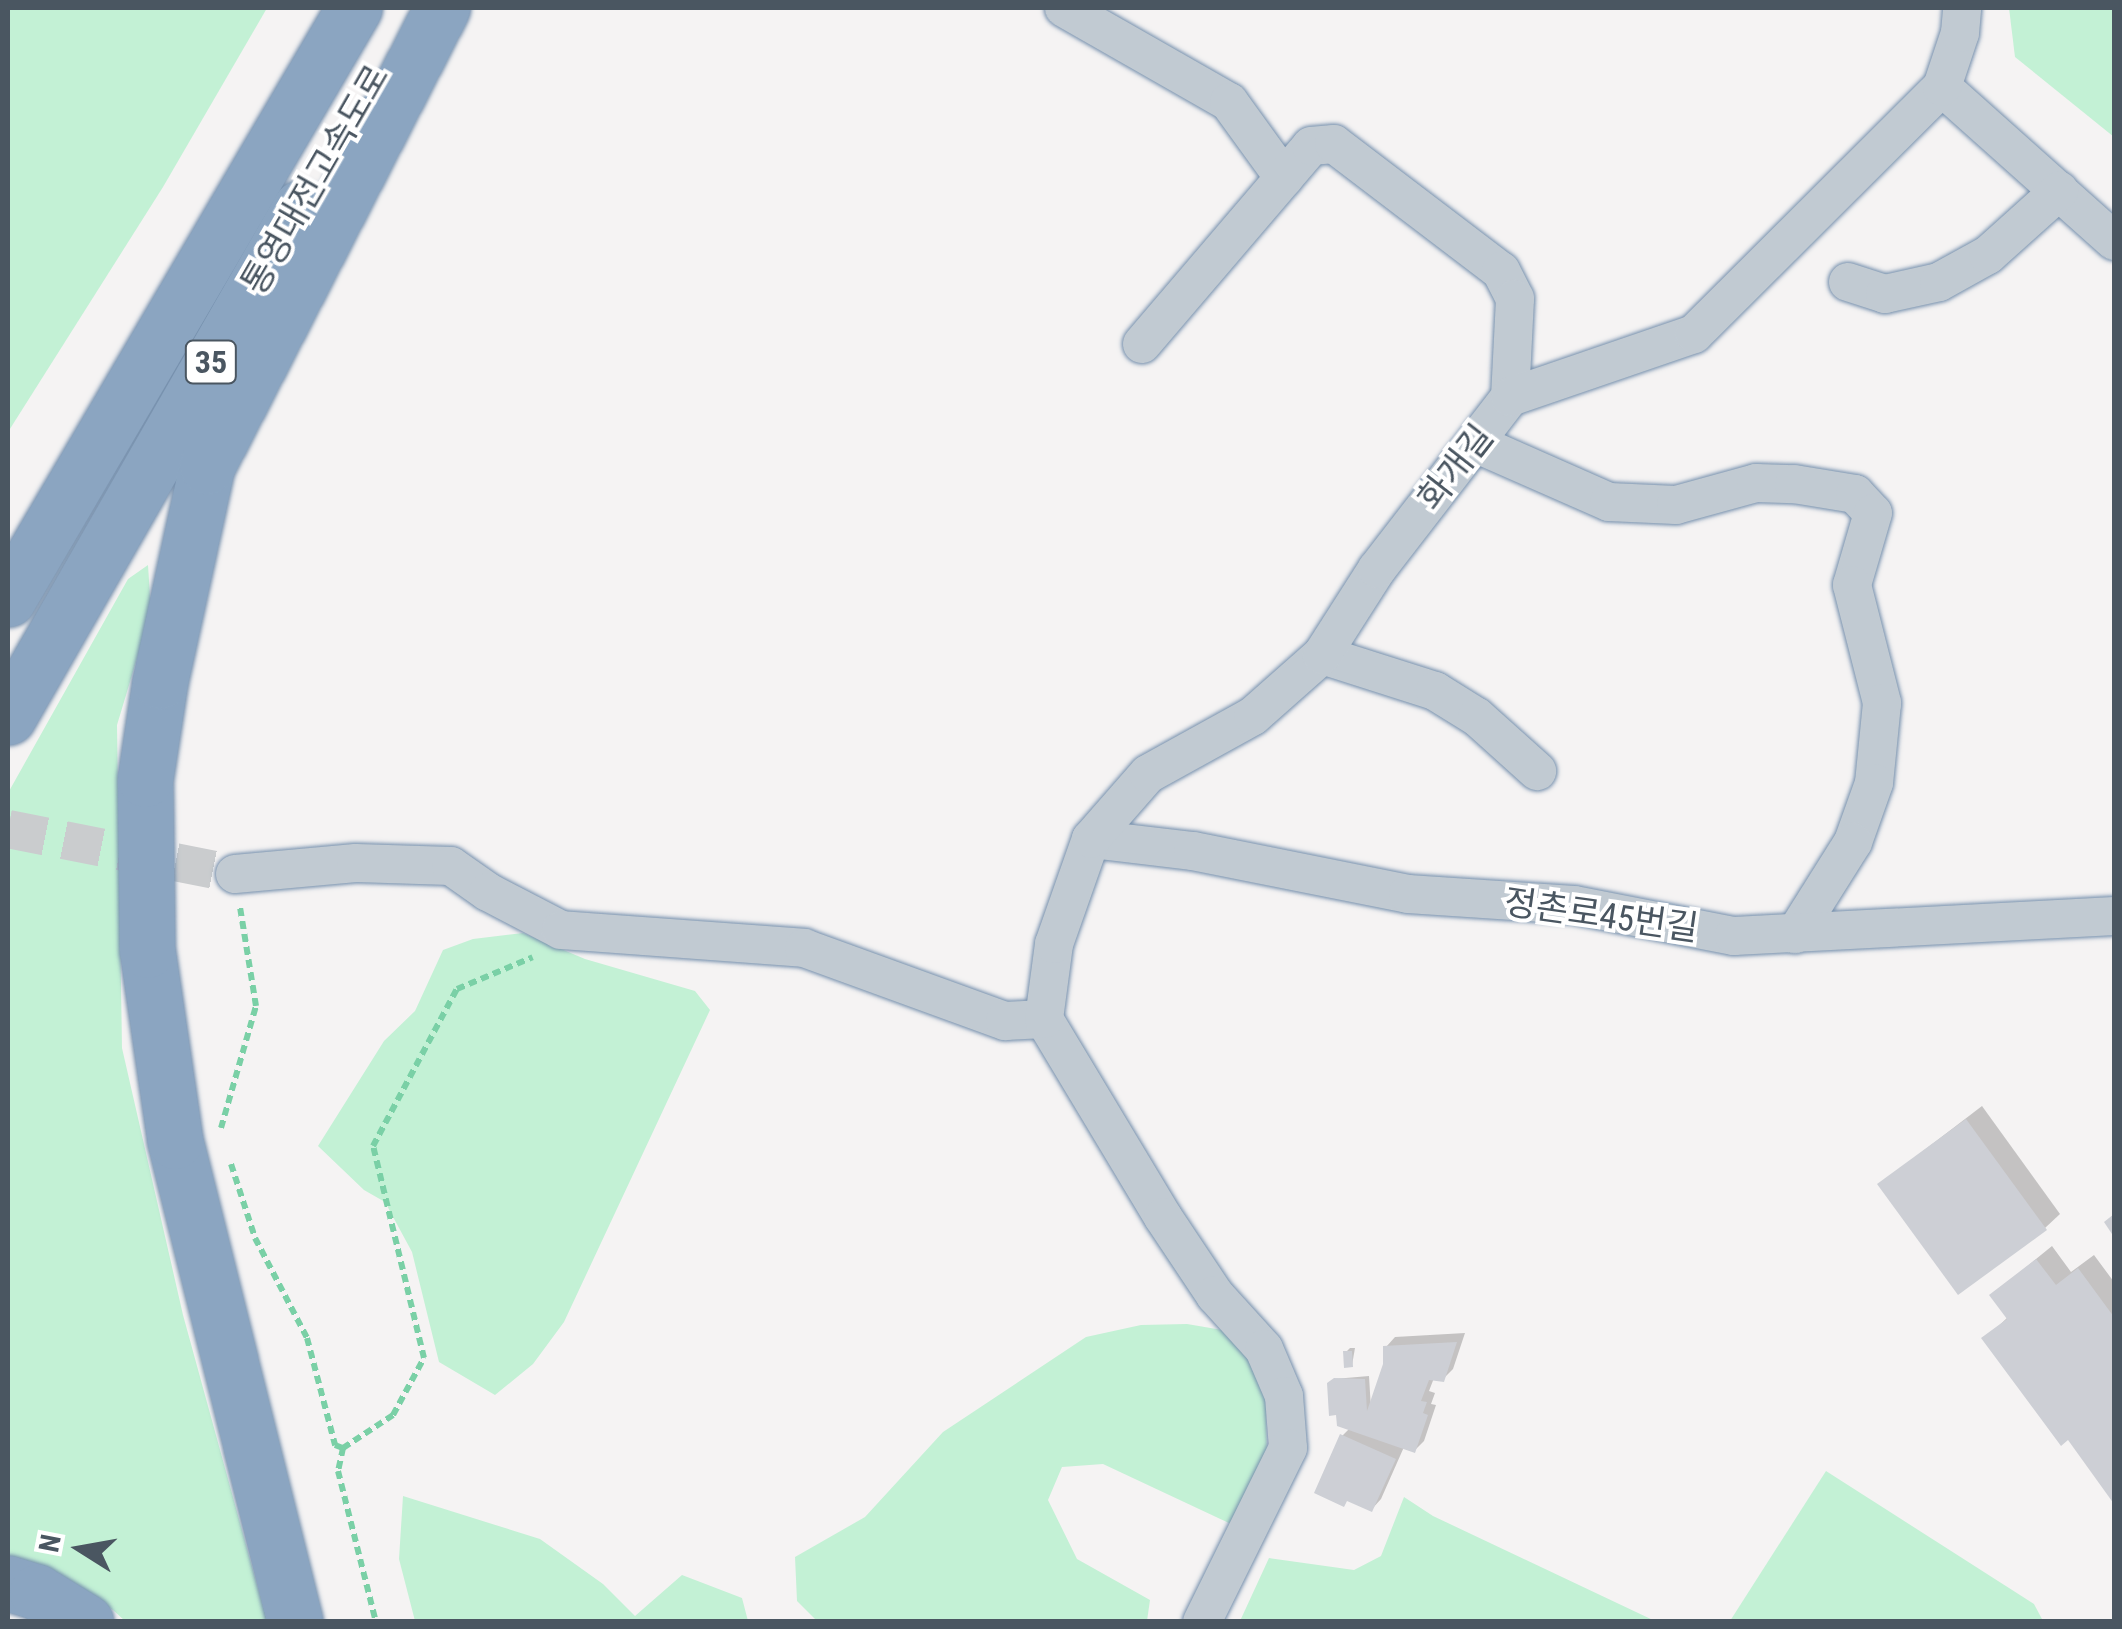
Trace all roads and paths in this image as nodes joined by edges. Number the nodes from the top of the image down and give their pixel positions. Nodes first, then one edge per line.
1 (354, 8) edge
2 (416, 8) edge
3 (442, 8) edge
4 (1064, 8) edge
5 (1962, 8) edge
6 (1942, 88) junction
7 (1284, 178) junction
8 (2059, 191) junction
9 (2114, 241) edge
10 (1848, 282) dead end
11 (1142, 344) dead end
12 (1510, 398) junction
13 (102, 435) junction
14 (1475, 443) junction
15 (8, 567) edge
16 (8, 599) edge
17 (1322, 655) junction
18 (8, 717) edge
19 (1537, 771) dead end
20 (1091, 839) junction
21 (235, 874) joint
22 (2114, 916) edge
23 (561, 930) junction
24 (1795, 934) junction
25 (1044, 1019) junction
26 (220, 1130) dead end
27 (226, 1148) dead end
28 (343, 1448) junction
29 (8, 1583) edge
30 (86, 1622) edge
31 (295, 1622) edge
32 (376, 1622) edge
33 (1202, 1622) edge

1 - 13 highway, 통영대전고속도로 / 35
2 - 18 highway, 통영대전고속도로 / 35
3 - 31 highway
4 - 7 street
5 - 6 street, 화개길
6 - 8 street
6 - 12 street, 화개길
7 - 11 street
7 - 12 street
8 - 9 street
8 - 10 street
12 - 14 street, 화개길
13 - 15 highway
13 - 16 highway, 통영대전고속도로 / 35
14 - 17 street, 화개길
14 - 24 street
17 - 19 street
17 - 20 street, 화개길
20 - 24 street, 정촌로45번길
20 - 25 street, 화개길
21 - 23 street
21 - 26 path
22 - 24 street, 정촌로45번길
23 - 25 street
23 - 28 path
25 - 33 street
27 - 28 path
28 - 32 path
29 - 30 highway

